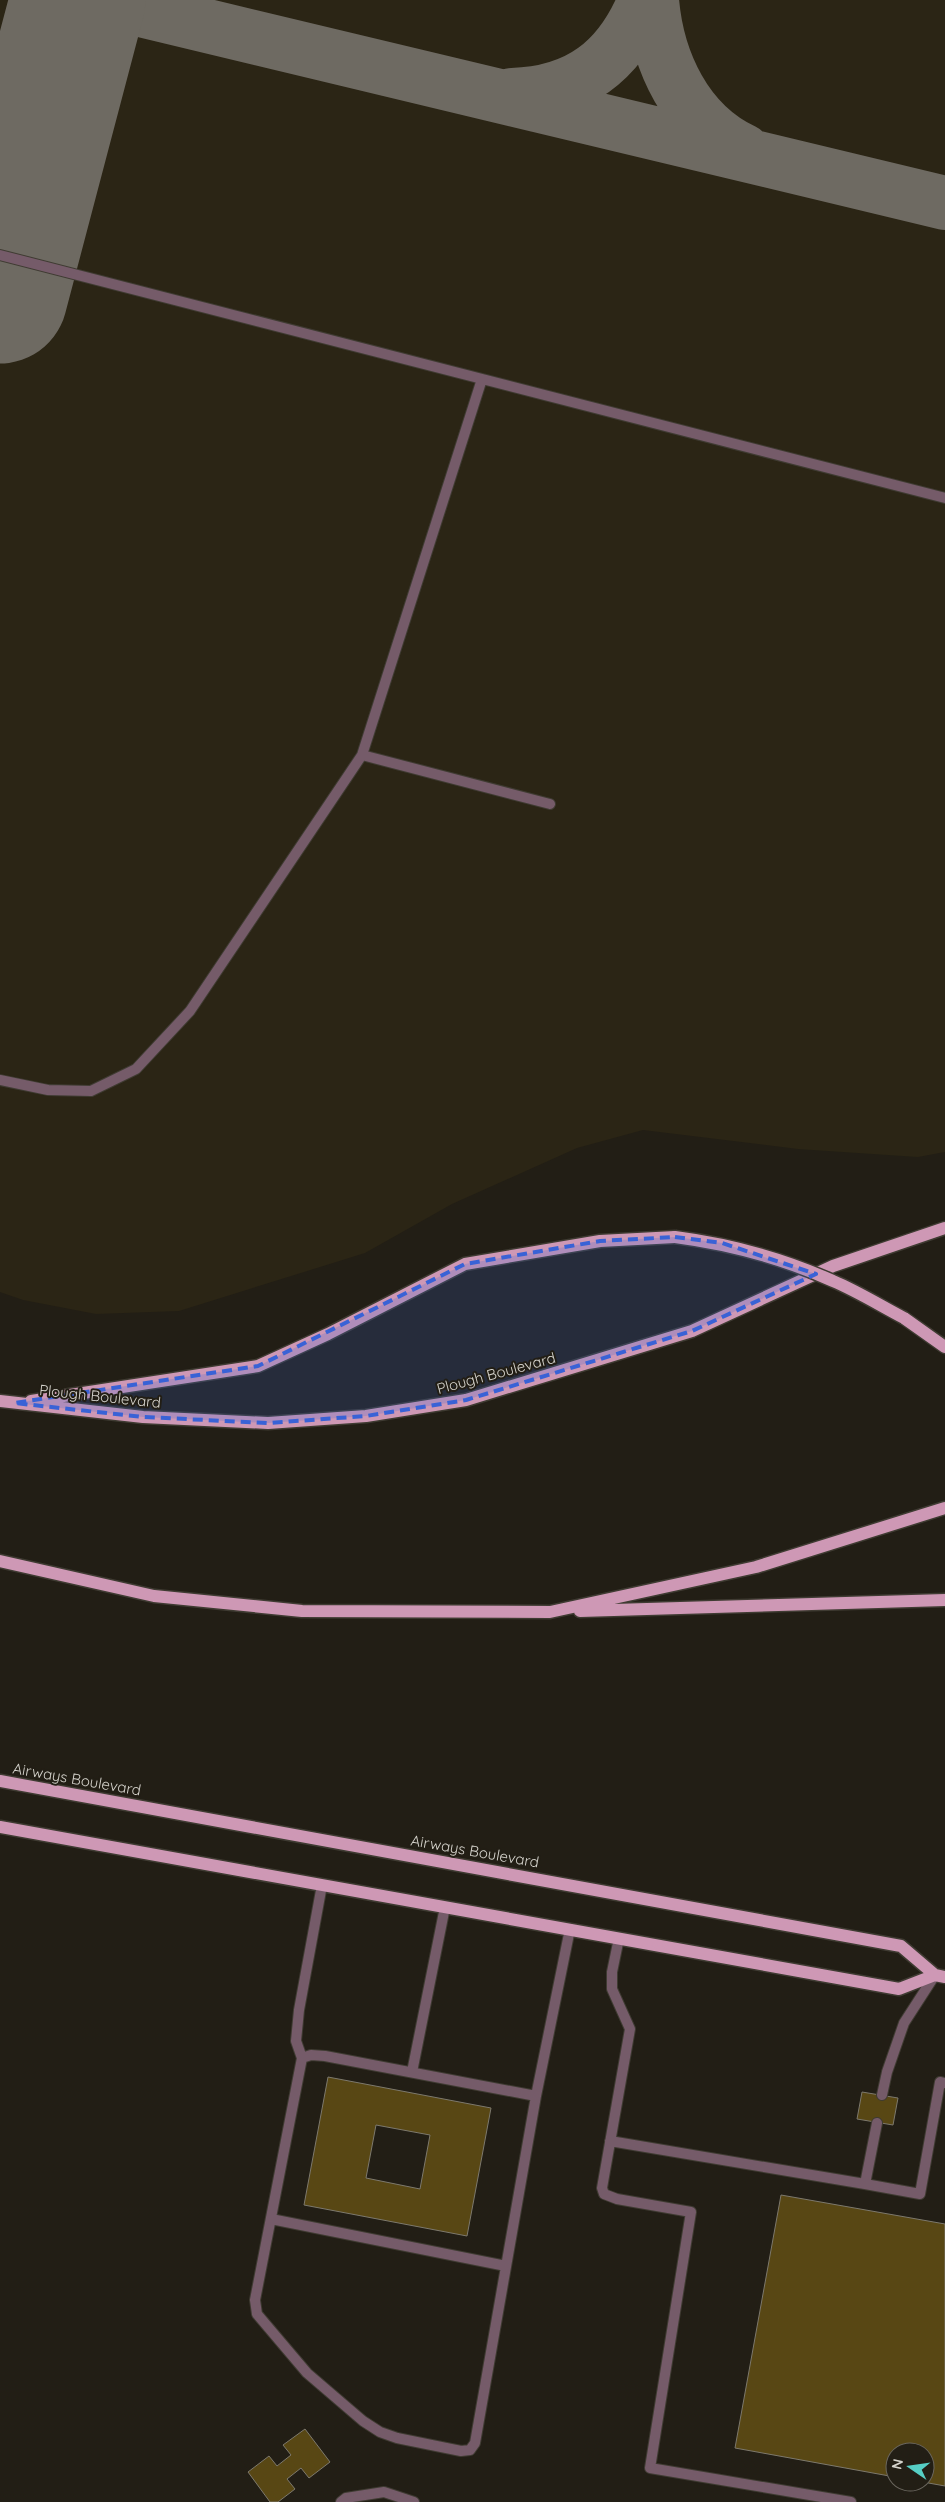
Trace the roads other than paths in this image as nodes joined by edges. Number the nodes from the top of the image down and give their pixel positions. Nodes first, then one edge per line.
1 (0, 255) edge
2 (482, 379) junction
3 (945, 498) edge
4 (362, 755) junction
5 (550, 804) dead end
6 (0, 1080) edge
7 (945, 1228) edge
8 (945, 1347) edge
9 (0, 1401) edge
10 (14, 1404) junction
11 (945, 1508) edge
12 (0, 1561) edge
13 (945, 1600) edge
14 (550, 1612) junction
15 (0, 1781) edge
16 (0, 1827) edge
17 (322, 1885) junction
18 (445, 1907) junction
19 (570, 1929) junction
20 (619, 1938) junction
21 (940, 1976) edge
22 (302, 2058) junction
23 (412, 2072) junction
24 (945, 2083) edge
25 (882, 2095) dead end
26 (536, 2096) junction
27 (877, 2123) dead end
28 (610, 2141) junction
29 (865, 2184) junction
30 (271, 2219) junction
31 (506, 2266) junction
32 (341, 2502) edge
33 (414, 2502) edge
34 (851, 2502) edge

1 - 2 street
2 - 3 street
2 - 4 street
4 - 5 street
4 - 6 street
7 - 10 main road, Plough Boulevard
8 - 10 main road, bridge
9 - 10 main road, Plough Boulevard
11 - 14 main road
12 - 14 main road
13 - 14 main road
15 - 21 main road, Airways Boulevard
16 - 17 main road
17 - 18 main road
17 - 22 street
18 - 19 main road
18 - 23 street
19 - 20 main road
19 - 26 street
20 - 21 main road
20 - 28 street
21 - 25 street
22 - 23 street
22 - 30 street
23 - 26 street
24 - 29 street
26 - 31 street
27 - 29 street
28 - 29 street
28 - 34 street
30 - 31 street
30 - 31 street
32 - 33 street

